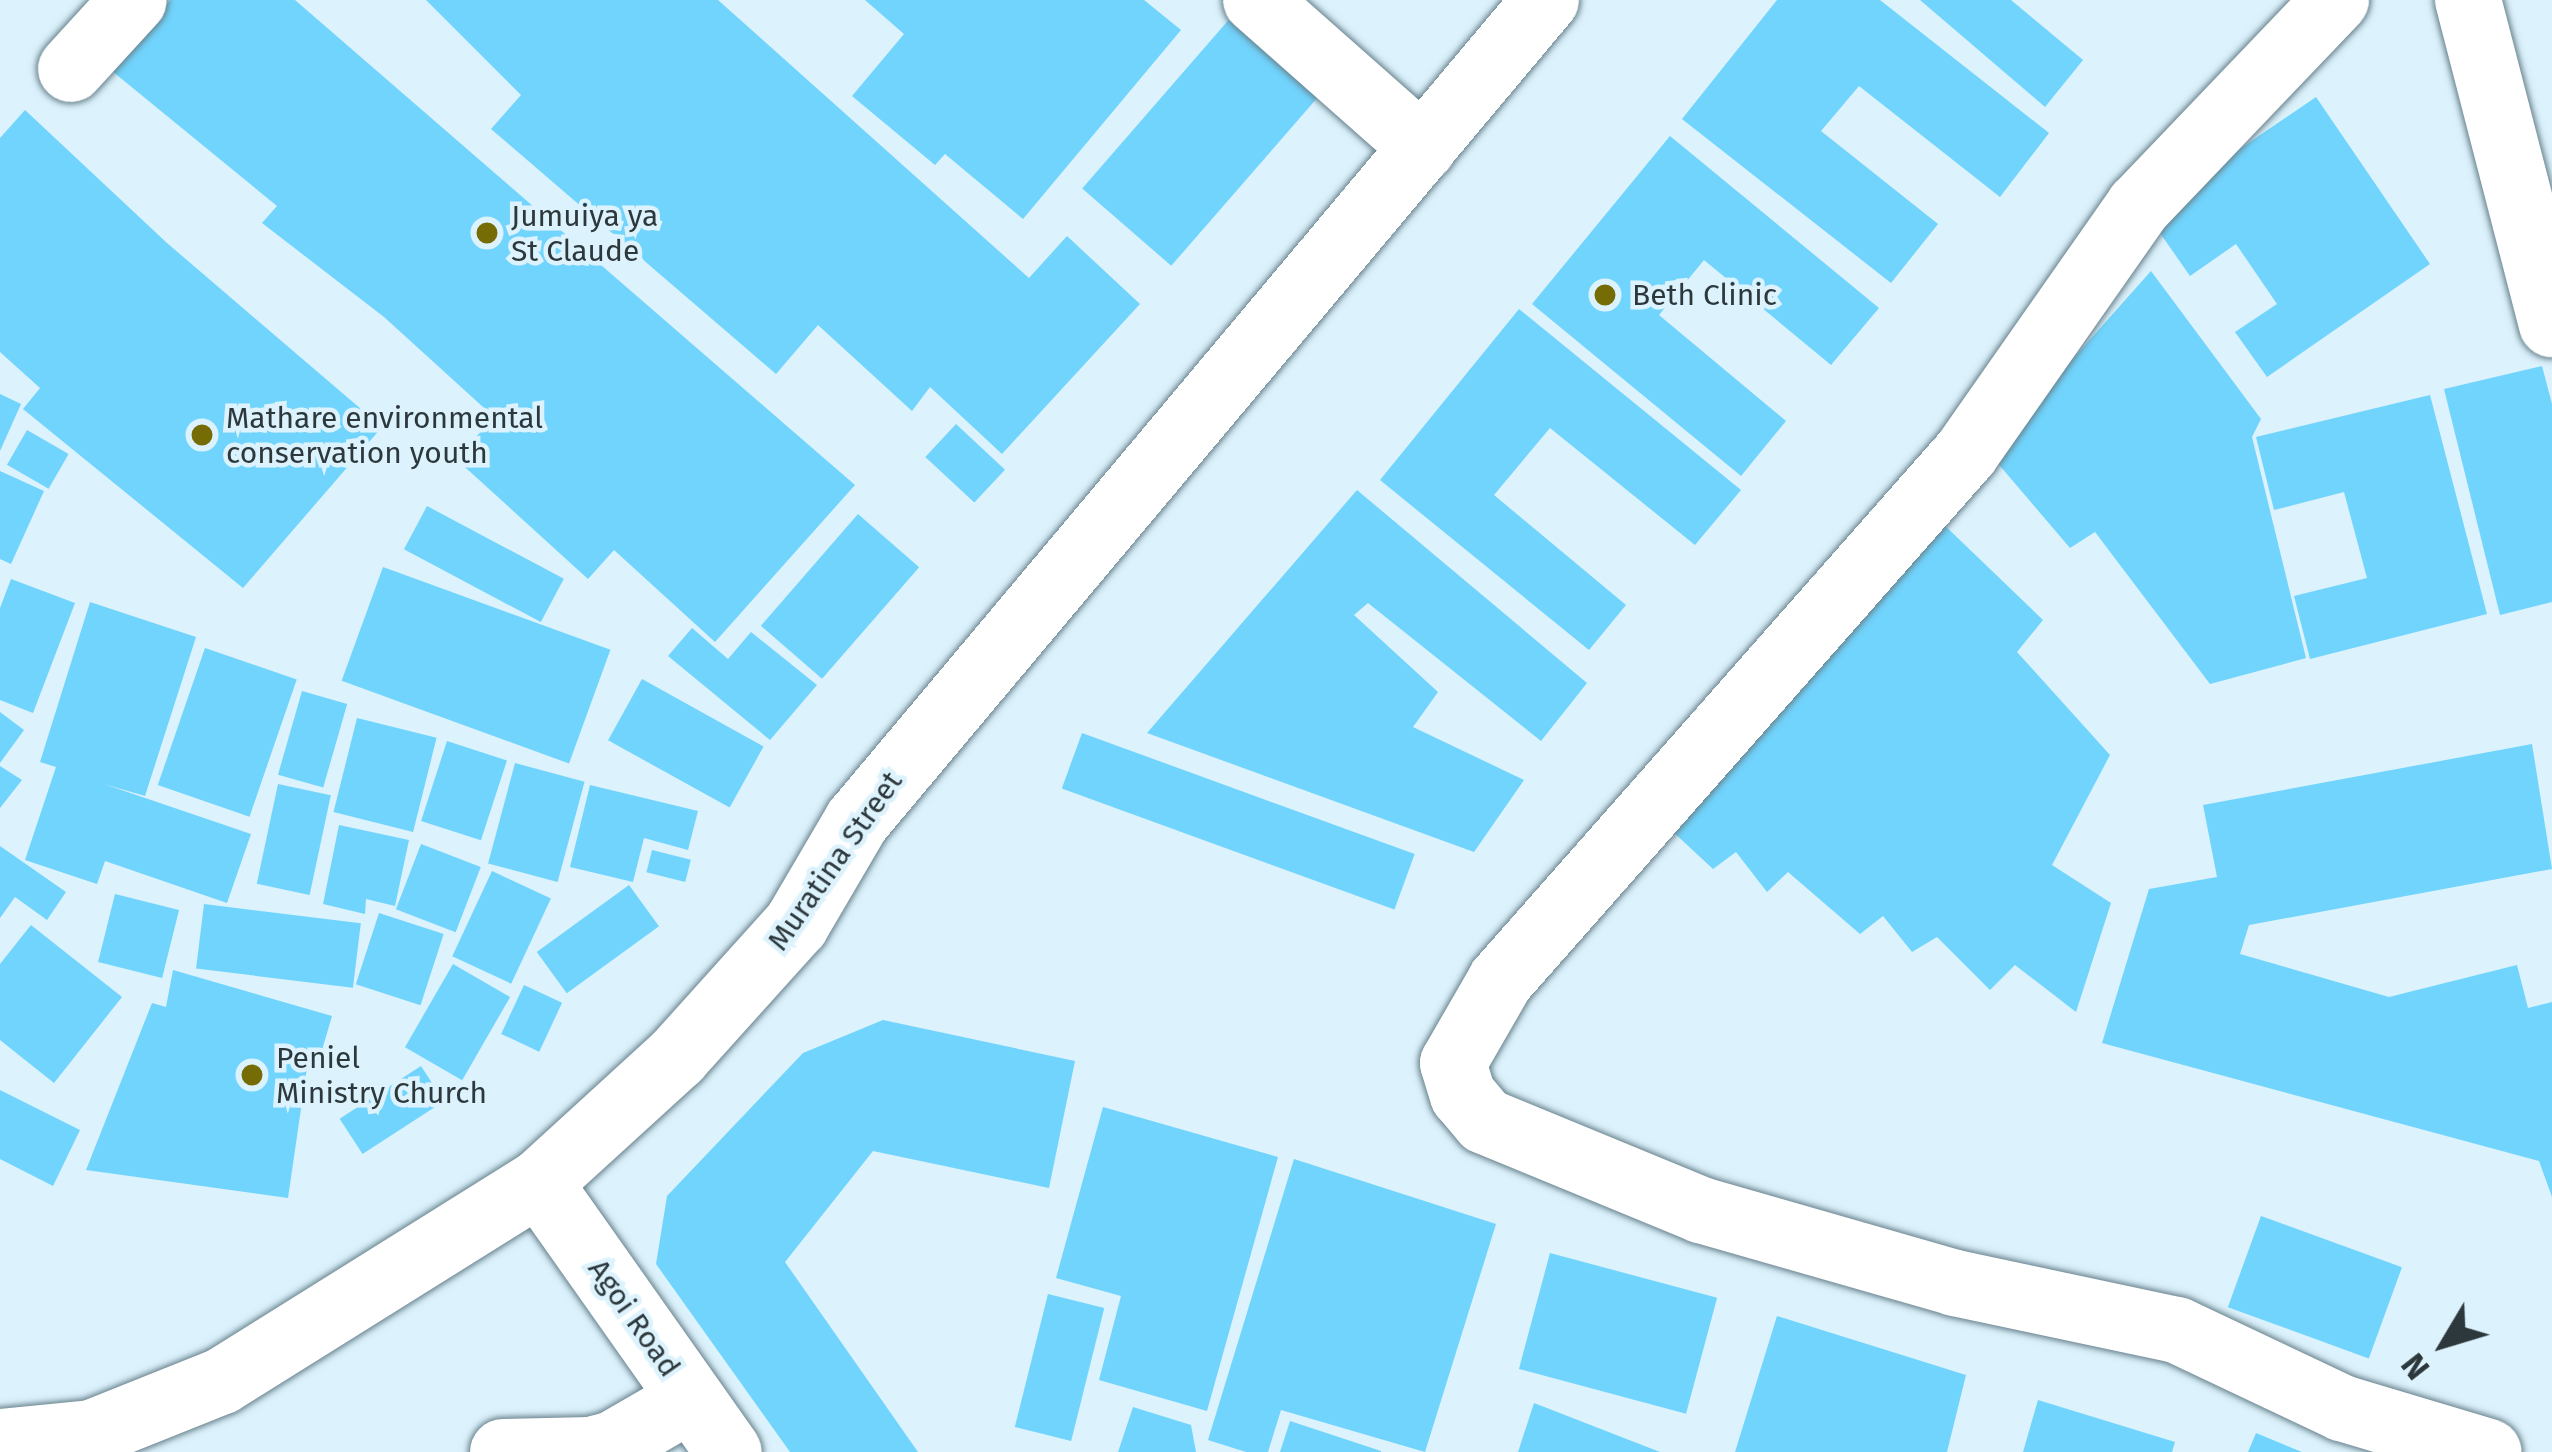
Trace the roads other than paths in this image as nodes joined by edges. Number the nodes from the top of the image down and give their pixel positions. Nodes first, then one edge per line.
1 (134, 0) edge
2 (1256, 0) edge
3 (1546, 0) edge
4 (2336, 0) edge
5 (2468, 0) edge
6 (71, 69) dead end
7 (1423, 148) junction
8 (2552, 324) edge
9 (538, 1183) junction
10 (691, 1399) junction
11 (0, 1442) edge
12 (503, 1452) edge
13 (729, 1452) edge
14 (2489, 1452) edge

1 - 6 street
2 - 7 street
3 - 7 street, Muratina Street
4 - 14 street
5 - 8 street
7 - 9 street, Muratina Street
9 - 10 street, Agoi Road
9 - 11 street, Muratina Street
10 - 12 street
10 - 13 street, Agoi Road

